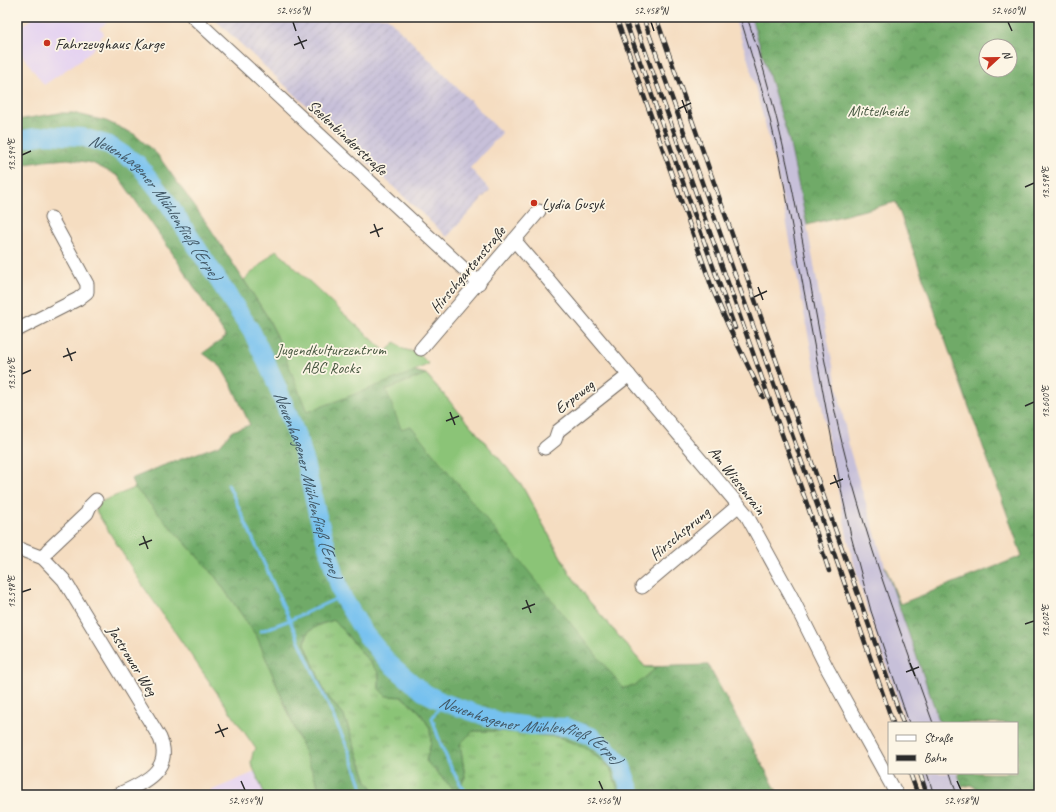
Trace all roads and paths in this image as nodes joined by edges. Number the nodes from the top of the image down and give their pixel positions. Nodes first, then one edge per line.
1 (193, 17) edge
2 (539, 211) dead end
3 (51, 218) dead end
4 (514, 240) junction
5 (479, 283) junction
6 (17, 330) edge
7 (421, 349) dead end
8 (629, 375) junction
9 (545, 448) dead end
10 (96, 500) dead end
11 (738, 505) junction
12 (17, 548) edge
13 (43, 558) junction
14 (642, 587) dead end
15 (117, 795) edge
16 (897, 795) edge

1 - 5 street, Seelenbinderstraße
2 - 4 street, Hirschgartenstraße
3 - 6 street
4 - 5 street, Hirschgartenstraße
4 - 8 street, Am Wiesenrain
5 - 7 street, Hirschgartenstraße
8 - 9 street, Erpeweg
8 - 11 street, Am Wiesenrain
10 - 13 street
11 - 14 street, Hirschsprung
11 - 16 street, Am Wiesenrain
12 - 13 street, Jastrower Weg
13 - 15 street, Jastrower Weg

